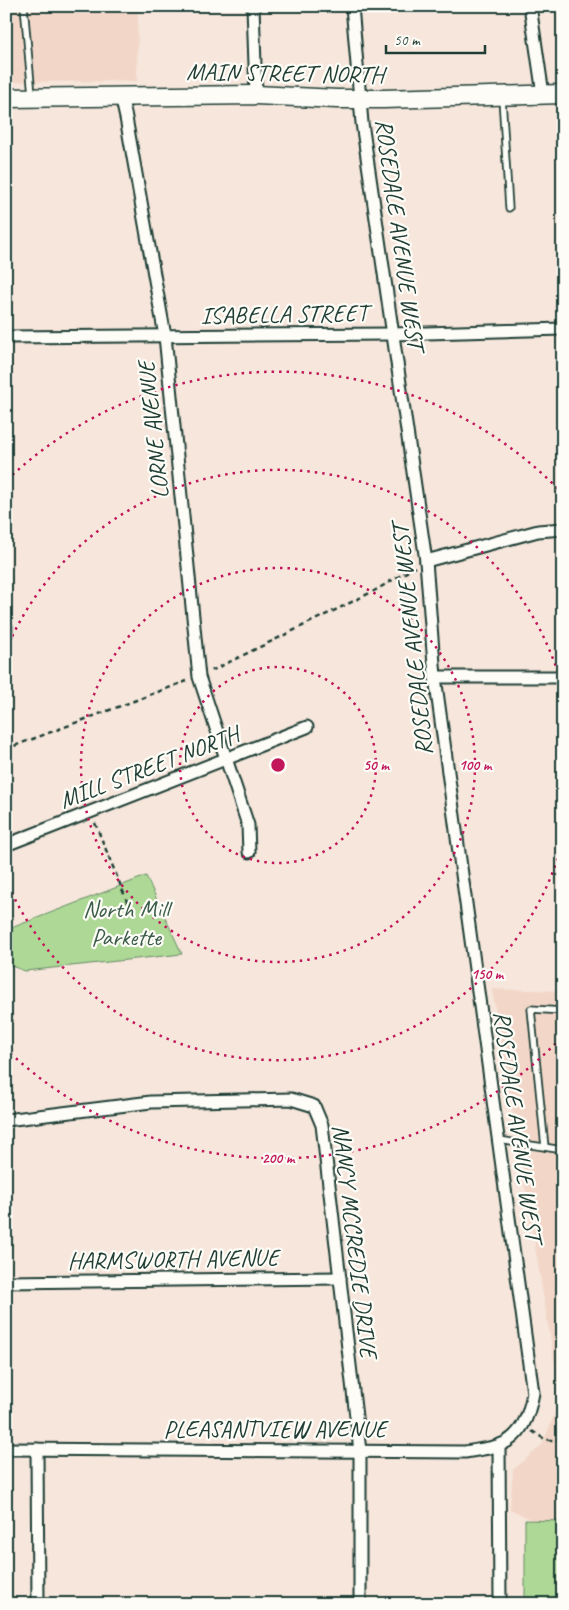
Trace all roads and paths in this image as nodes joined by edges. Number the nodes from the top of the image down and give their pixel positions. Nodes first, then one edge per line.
1 (24, 6) edge
2 (253, 6) edge
3 (352, 6) edge
4 (530, 6) edge
5 (543, 94) junction
6 (563, 94) edge
7 (120, 96) junction
8 (256, 96) junction
9 (32, 97) junction
10 (502, 97) junction
11 (6, 98) edge
12 (360, 99) junction
13 (510, 208) dead end
14 (563, 329) edge
15 (392, 334) junction
16 (165, 336) junction
17 (6, 337) edge
18 (563, 529) edge
19 (426, 561) junction
20 (6, 626) edge
21 (6, 636) edge
22 (209, 672) dead end
23 (435, 677) junction
24 (563, 677) edge
25 (192, 680) dead end
26 (307, 727) dead end
27 (6, 749) edge
28 (225, 760) junction
29 (91, 812) junction
30 (6, 845) edge
31 (249, 852) dead end
32 (129, 906) dead end
33 (563, 1011) edge
34 (6, 1120) edge
35 (500, 1140) junction
36 (544, 1148) junction
37 (563, 1150) edge
38 (340, 1278) junction
39 (6, 1282) edge
40 (526, 1420) junction
41 (563, 1440) edge
42 (499, 1446) junction
43 (6, 1449) edge
44 (36, 1449) junction
45 (360, 1451) junction
46 (38, 1604) edge
47 (360, 1604) edge
48 (500, 1604) edge

1 - 9 lane
2 - 8 street
3 - 12 street, ROSEDALE AVENUE WEST
4 - 5 street
5 - 6 main road, MAIN STREET NORTH
5 - 10 main road, MAIN STREET NORTH
7 - 8 main road, MAIN STREET NORTH
7 - 9 main road, MAIN STREET NORTH
7 - 16 street, LORNE AVENUE
8 - 12 main road, MAIN STREET NORTH
9 - 11 main road, MAIN STREET NORTH
10 - 12 main road, MAIN STREET NORTH
10 - 13 lane
12 - 15 street, ROSEDALE AVENUE WEST
14 - 15 street, ISABELLA STREET
15 - 16 street, ISABELLA STREET
15 - 19 street, ROSEDALE AVENUE WEST
16 - 17 street, ISABELLA STREET
16 - 28 street, LORNE AVENUE
18 - 19 street
19 - 22 path
19 - 23 street, ROSEDALE AVENUE WEST
20 - 21 street
23 - 24 street
23 - 35 street, ROSEDALE AVENUE WEST
25 - 27 path
26 - 28 street, MILL STREET NORTH
28 - 29 street, MILL STREET NORTH
28 - 31 street, LORNE AVENUE
29 - 30 street, MILL STREET NORTH
29 - 32 path
33 - 36 lane
34 - 38 street, NANCY MCCREDIE DRIVE
35 - 36 lane
35 - 40 street, ROSEDALE AVENUE WEST
36 - 37 lane
38 - 39 street, HARMSWORTH AVENUE
38 - 45 street, NANCY MCCREDIE DRIVE
40 - 41 path
40 - 42 street, PLEASANTVIEW AVENUE
42 - 45 street, PLEASANTVIEW AVENUE
42 - 48 street
43 - 44 street, PLEASANTVIEW AVENUE
44 - 45 street, PLEASANTVIEW AVENUE
44 - 46 street
45 - 47 street, NANCY MCCREDIE DRIVE

